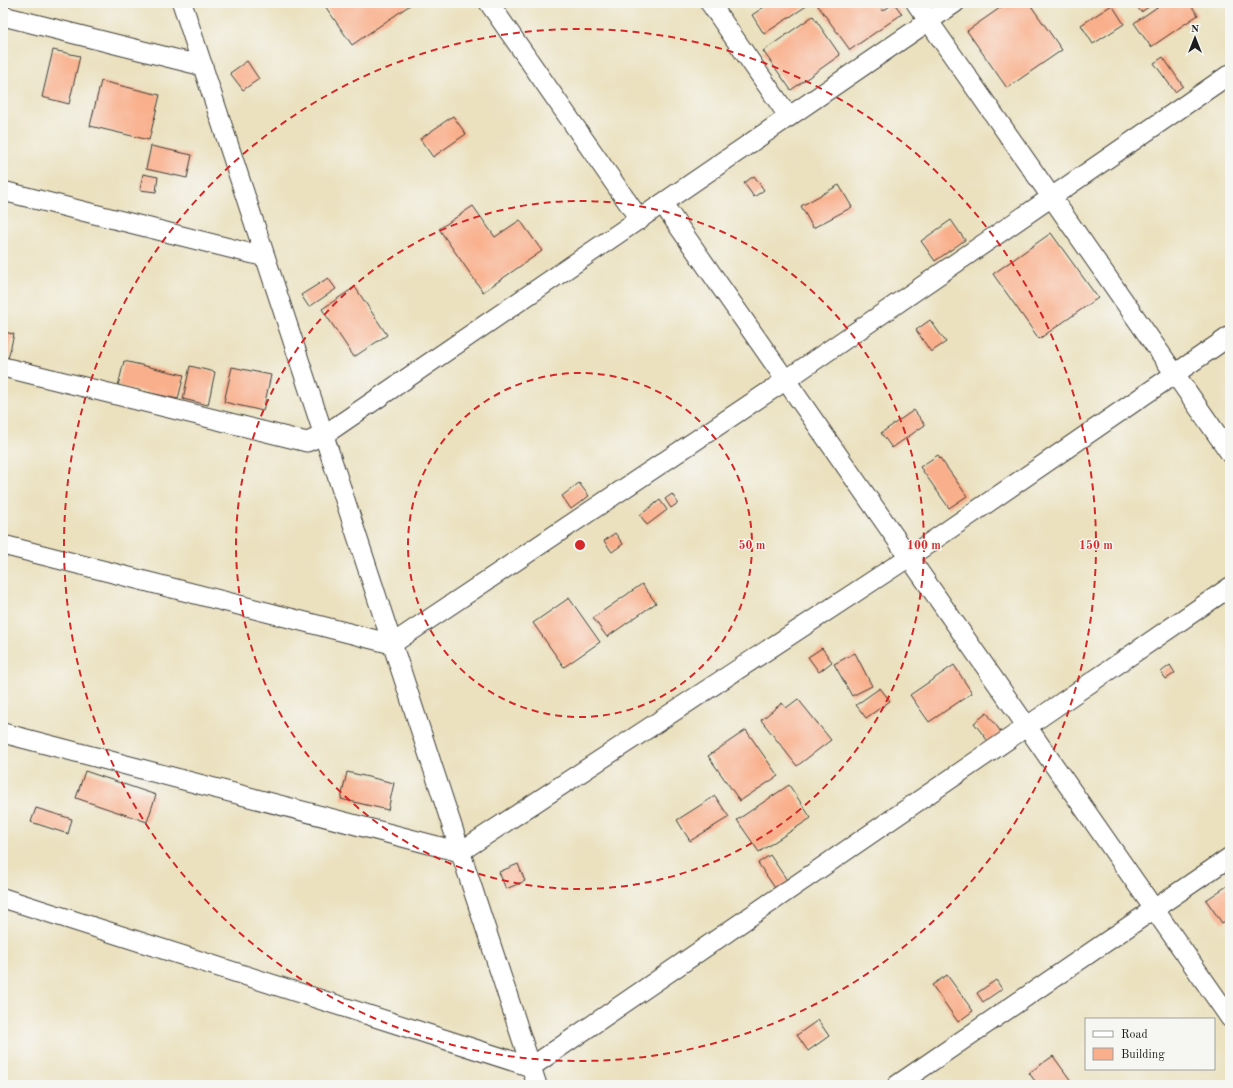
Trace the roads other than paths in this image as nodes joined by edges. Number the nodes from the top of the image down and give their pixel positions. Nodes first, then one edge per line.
1 (182, 3) edge
2 (489, 3) edge
3 (710, 3) edge
4 (916, 3) edge
5 (955, 3) edge
6 (3, 16) edge
7 (929, 21) junction
8 (203, 66) junction
9 (1230, 74) edge
10 (790, 117) junction
11 (3, 191) edge
12 (1052, 197) junction
13 (663, 204) junction
14 (640, 220) junction
15 (265, 256) junction
16 (1230, 336) edge
17 (3, 367) edge
18 (1175, 374) junction
19 (786, 380) junction
20 (324, 435) junction
21 (1230, 453) edge
22 (3, 545) edge
23 (909, 557) junction
24 (1230, 587) edge
25 (392, 644) junction
26 (1027, 726) junction
27 (3, 733) edge
28 (460, 852) junction
29 (1230, 856) edge
30 (3, 898) edge
31 (1154, 909) junction
32 (1230, 1018) edge
33 (531, 1067) junction
34 (537, 1085) edge
35 (897, 1085) edge

1 - 8 street
2 - 14 street
3 - 10 street
4 - 7 street
5 - 7 street
6 - 8 street
7 - 10 street
7 - 12 street
8 - 15 street
9 - 12 street
10 - 13 street
11 - 15 street
12 - 18 street
12 - 19 street
13 - 14 street
13 - 19 street
14 - 20 street
15 - 20 street
16 - 18 street
17 - 20 street
18 - 21 street
18 - 23 street
19 - 23 street
19 - 25 street
20 - 25 street
22 - 25 street
23 - 26 street
23 - 28 street
24 - 26 street
25 - 28 street
26 - 31 street
26 - 33 street
27 - 28 street
28 - 33 street
29 - 31 street
30 - 33 street
31 - 32 street
31 - 35 street
33 - 34 street

